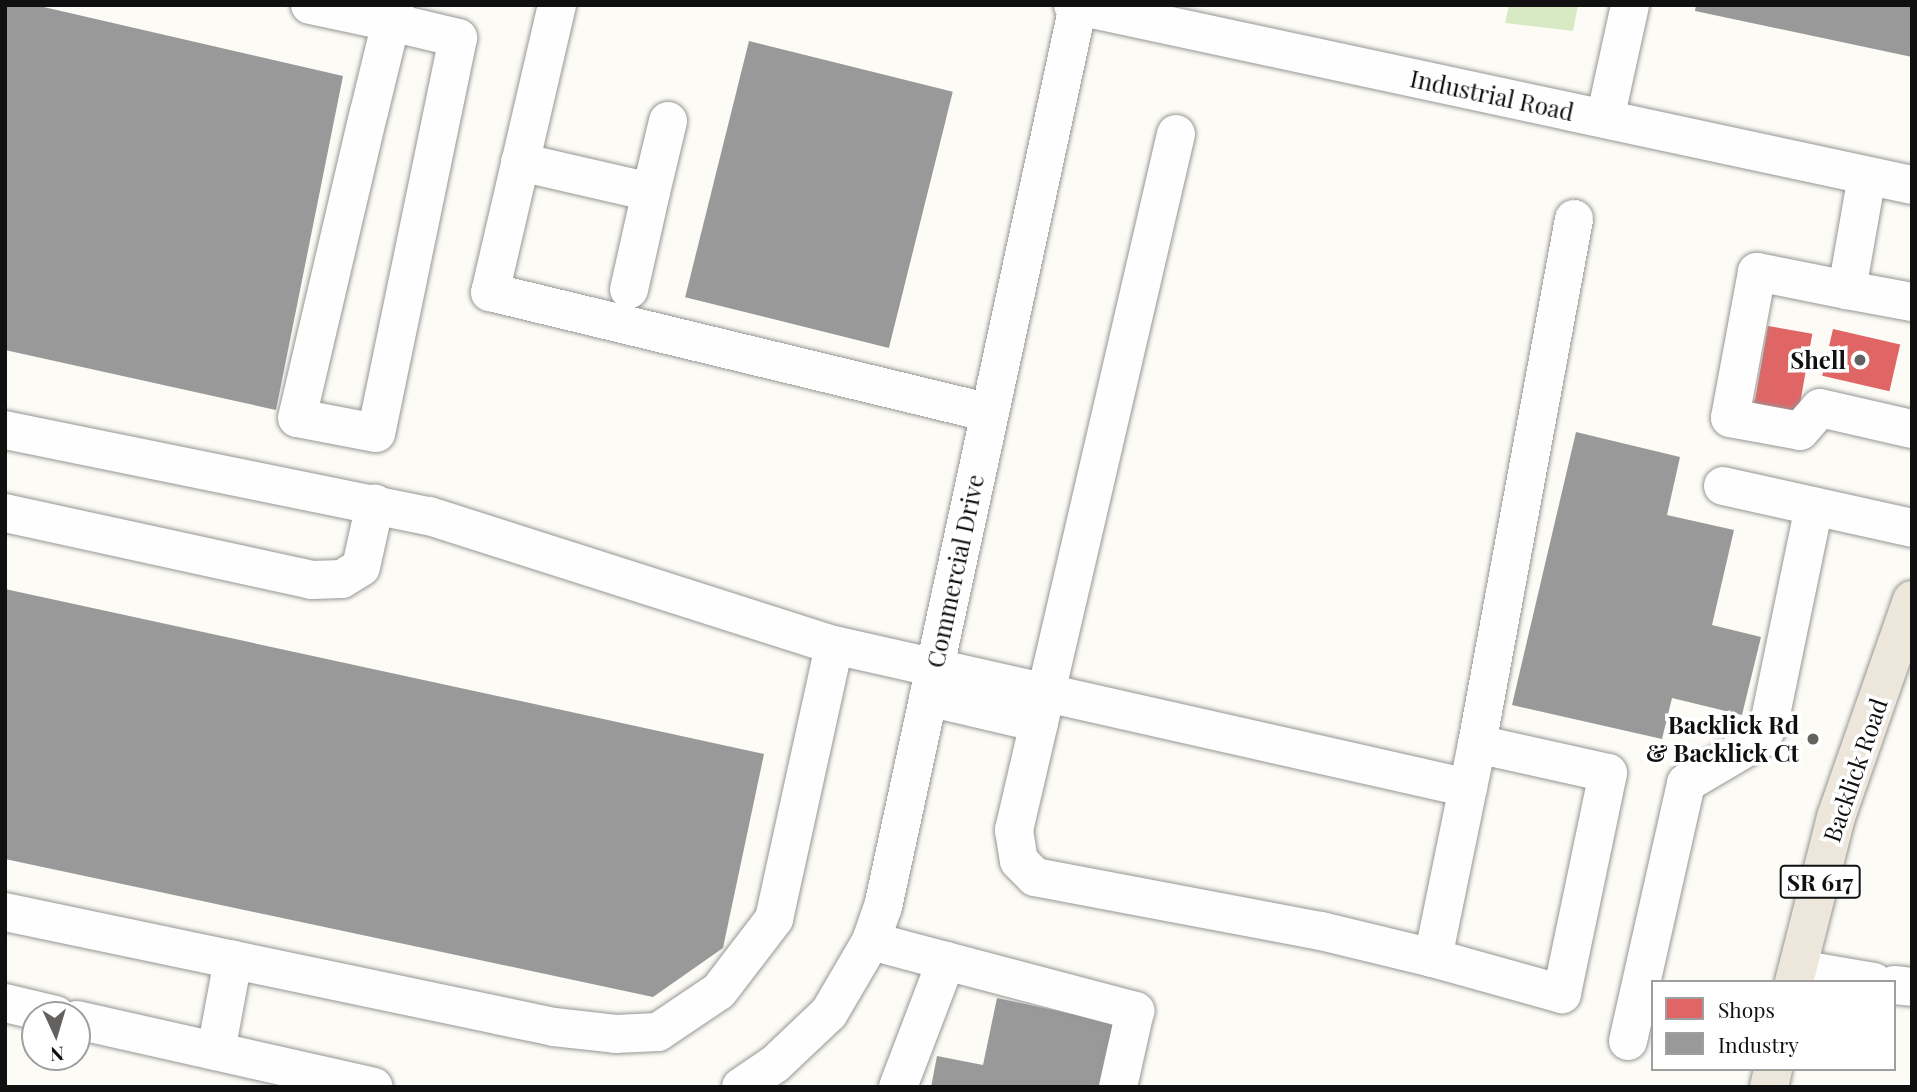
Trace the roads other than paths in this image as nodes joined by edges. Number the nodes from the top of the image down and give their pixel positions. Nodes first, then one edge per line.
1 (310, 5) edge
2 (557, 5) edge
3 (1630, 5) edge
4 (1090, 7) edge
5 (393, 14) edge
6 (1605, 119) junction
7 (668, 121) dead end
8 (1176, 134) dead end
9 (520, 162) junction
10 (1867, 176) junction
11 (1912, 185) edge
12 (651, 192) junction
13 (1574, 219) dead end
14 (629, 290) dead end
15 (1847, 290) junction
16 (1912, 302) edge
17 (990, 413) junction
18 (1912, 429) edge
19 (5, 430) edge
20 (1723, 486) dead end
21 (375, 504) junction
22 (1814, 507) junction
23 (5, 513) edge
24 (1912, 528) edge
25 (1912, 600) edge
26 (834, 645) junction
27 (931, 683) junction
28 (1043, 708) junction
29 (1477, 744) junction
30 (1468, 788) junction
31 (5, 912) edge
32 (871, 941) junction
33 (1433, 958) junction
34 (233, 960) junction
35 (946, 961) junction
36 (1796, 975) edge
37 (1852, 980) edge
38 (91, 1023) edge
39 (1628, 1041) dead end
40 (216, 1051) junction
41 (368, 1086) edge
42 (741, 1087) edge
43 (898, 1087) edge
44 (1118, 1087) edge

1 - 5 street
2 - 9 street
3 - 6 street
4 - 6 street, Industrial Road
4 - 17 street, Commercial Drive
5 - 5 street
6 - 10 street, Industrial Road
7 - 12 street
8 - 28 street
9 - 12 street
9 - 17 street
10 - 11 street, Industrial Road
10 - 15 street
12 - 14 street
13 - 29 street
15 - 16 street
15 - 18 street
17 - 27 street, Commercial Drive
19 - 21 street
20 - 22 street
21 - 23 street
21 - 26 street
22 - 24 street
22 - 39 street
25 - 36 main road, Backlick Road / SR 617
26 - 27 street
26 - 34 street
27 - 28 street
27 - 32 street, Commercial Drive
28 - 30 street
28 - 33 street
29 - 30 street
29 - 33 street
30 - 33 street
31 - 34 street
32 - 35 street
32 - 42 street, Commercial Drive
34 - 40 street
35 - 43 street
35 - 44 street
36 - 37 street
38 - 40 street
40 - 41 street

